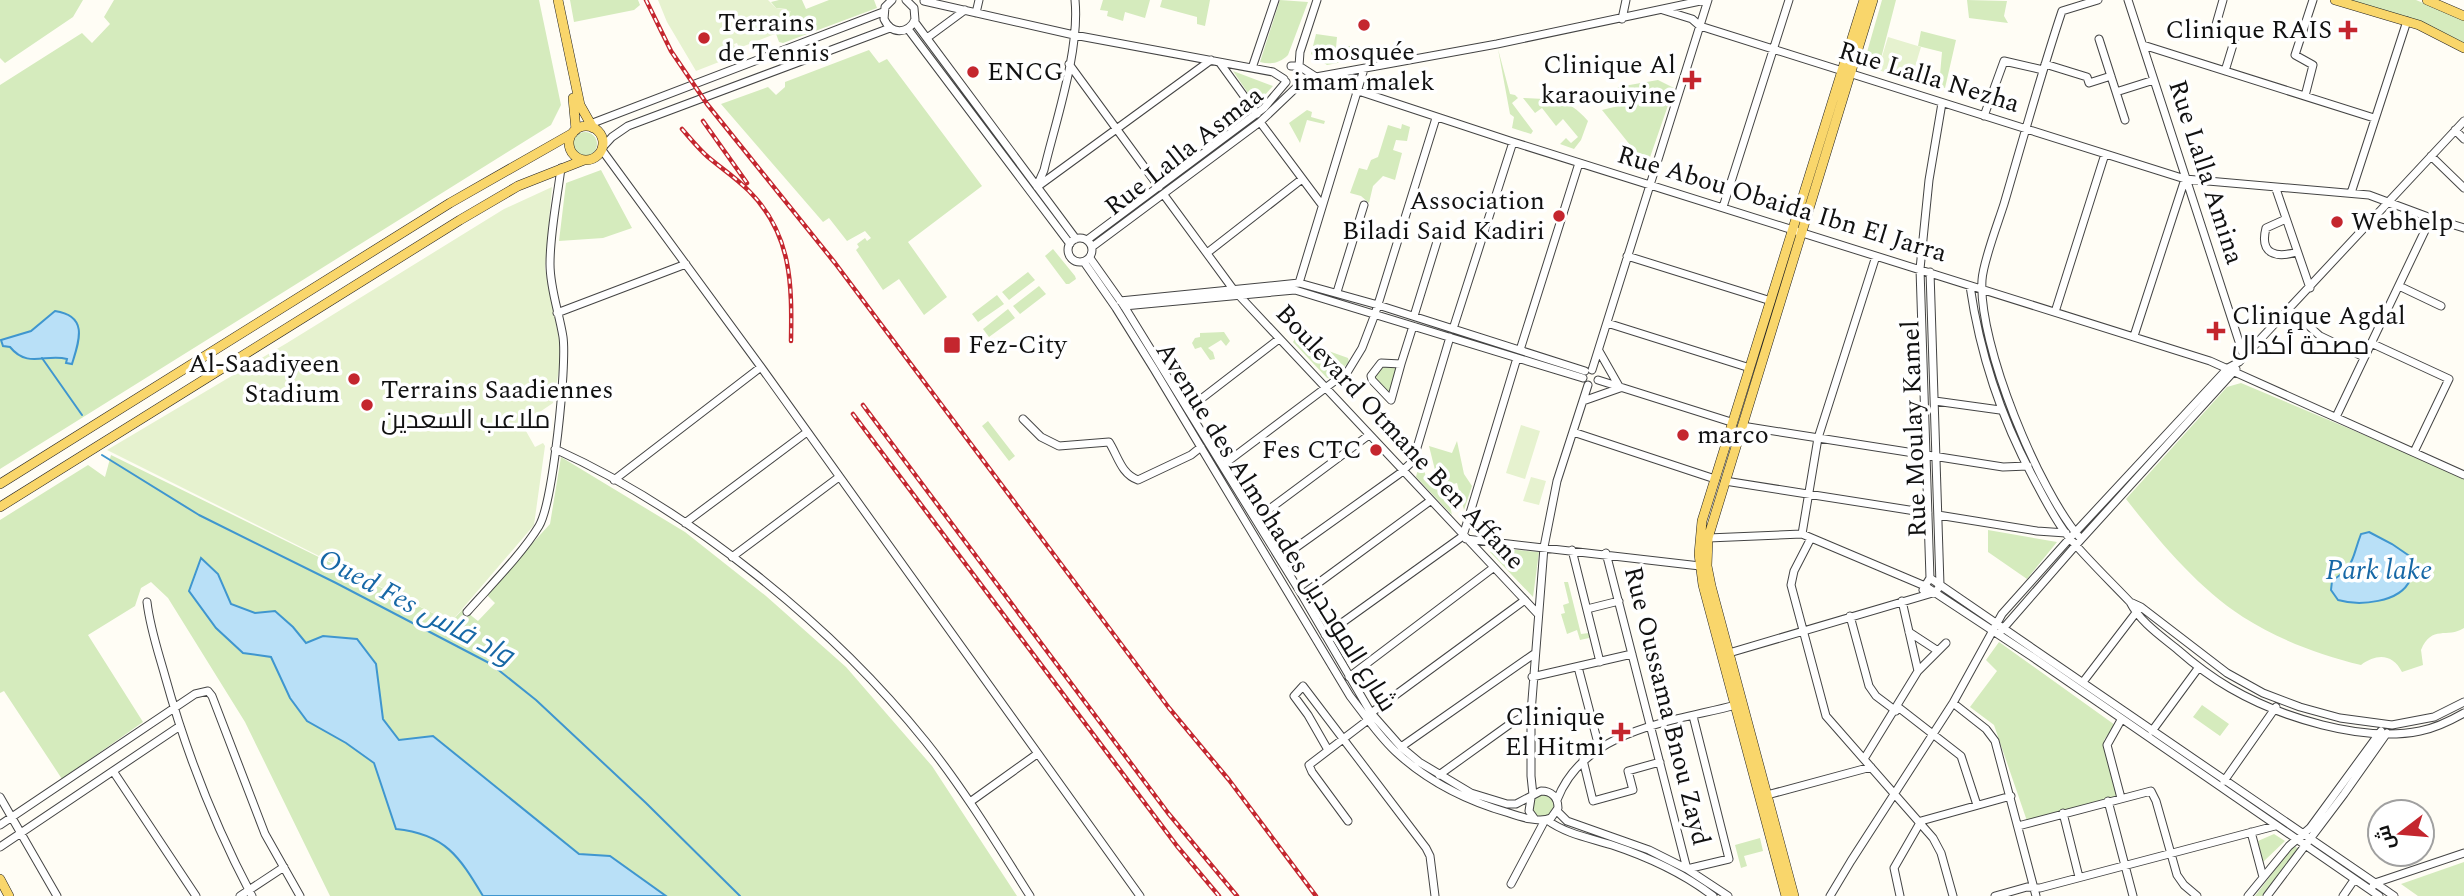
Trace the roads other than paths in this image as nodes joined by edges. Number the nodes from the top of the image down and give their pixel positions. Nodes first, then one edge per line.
1 (553, 0) edge
2 (558, 0) edge
3 (892, 0) edge
4 (925, 0) edge
5 (979, 0) edge
6 (1075, 0) edge
7 (1275, 0) edge
8 (1316, 0) edge
9 (1626, 0) edge
10 (1680, 0) edge
11 (1707, 0) edge
12 (1789, 0) edge
13 (1864, 0) edge
14 (1873, 0) edge
15 (2098, 0) edge
16 (2128, 0) edge
17 (2223, 0) edge
18 (2313, 0) edge
19 (2335, 0) edge
20 (2427, 0) edge
21 (909, 2) edge
22 (1694, 3) junction
23 (965, 10) junction
24 (1663, 10) junction
25 (883, 12) junction
26 (976, 13) junction
27 (2464, 16) edge
28 (1622, 19) junction
29 (914, 21) junction
30 (2407, 21) junction
31 (1700, 26) junction
32 (890, 28) junction
33 (908, 29) junction
34 (1074, 35) junction
35 (927, 38) junction
36 (2099, 39) dead end
37 (2143, 45) junction
38 (2464, 48) edge
39 (1773, 50) junction
40 (1210, 60) junction
41 (1219, 62) junction
42 (1069, 64) junction
43 (2044, 67) junction
44 (1252, 68) junction
45 (1295, 68) junction
46 (1364, 69) junction
47 (2225, 71) junction
48 (1273, 72) junction
49 (1847, 73) junction
50 (2111, 76) junction
51 (1316, 77) junction
52 (2154, 80) junction
53 (1285, 81) junction
54 (1301, 84) junction
55 (1357, 91) junction
56 (2116, 92) junction
57 (2305, 96) junction
58 (1942, 103) junction
59 (1257, 114) junction
60 (1984, 116) junction
61 (1436, 118) junction
62 (2374, 118) junction
63 (2125, 120) dead end
64 (2464, 121) edge
65 (1260, 122) junction
66 (584, 128) junction
67 (1116, 129) junction
68 (2026, 129) junction
69 (2455, 130) junction
70 (2464, 139) edge
71 (1513, 142) junction
72 (602, 149) junction
73 (2105, 154) junction
74 (2431, 156) junction
75 (584, 160) junction
76 (1578, 163) junction
77 (561, 168) junction
78 (1302, 178) junction
79 (2185, 179) junction
80 (1648, 185) junction
81 (1037, 187) junction
82 (1158, 187) junction
83 (2276, 188) junction
84 (2464, 188) edge
85 (2351, 193) junction
86 (1164, 195) junction
87 (2389, 201) junction
88 (1322, 205) junction
89 (1364, 205) dead end
90 (1723, 207) junction
91 (2431, 218) junction
92 (2286, 219) junction
93 (2464, 228) edge
94 (1798, 231) junction
95 (1073, 241) junction
96 (1090, 244) junction
97 (2297, 252) junction
98 (1207, 253) junction
99 (1627, 256) junction
100 (1876, 256) junction
101 (1087, 260) junction
102 (686, 264) junction
103 (1920, 269) junction
104 (1930, 272) junction
105 (1299, 283) junction
106 (1970, 286) junction
107 (2399, 286) junction
108 (2309, 288) junction
109 (1983, 289) junction
110 (1236, 292) junction
111 (1337, 292) junction
112 (1771, 301) junction
113 (1122, 303) junction
114 (1378, 305) junction
115 (2441, 306) dead end
116 (2290, 309) junction
117 (2056, 312) junction
118 (557, 313) junction
119 (1375, 314) junction
120 (1416, 317) junction
121 (1607, 323) junction
122 (1413, 326) junction
123 (1452, 333) junction
124 (2134, 337) junction
125 (1279, 339) junction
126 (2371, 343) junction
127 (1598, 351) junction
128 (1519, 354) junction
129 (2364, 357) junction
130 (2241, 360) junction
131 (1401, 364) junction
132 (761, 367) junction
133 (1750, 368) junction
134 (2232, 370) junction
135 (1587, 376) junction
136 (1326, 388) junction
137 (1620, 388) junction
138 (1583, 401) junction
139 (1935, 401) junction
140 (1188, 409) junction
141 (2000, 410) junction
142 (2336, 417) junction
143 (1023, 419) dead end
144 (1737, 424) junction
145 (807, 432) junction
146 (1573, 432) junction
147 (1369, 435) junction
148 (1818, 438) junction
149 (1201, 447) junction
150 (555, 449) junction
151 (2414, 452) junction
152 (1926, 454) junction
153 (1936, 457) junction
154 (2140, 462) junction
155 (2036, 464) junction
156 (1223, 465) junction
157 (2027, 466) junction
158 (2146, 469) junction
159 (1403, 471) junction
160 (2464, 475) edge
161 (839, 477) junction
162 (614, 480) junction
163 (1720, 480) junction
164 (0, 484) edge
165 (1809, 495) junction
166 (1430, 501) junction
167 (0, 507) edge
168 (1928, 513) junction
169 (1938, 514) junction
170 (1255, 519) junction
171 (685, 523) junction
172 (1806, 536) junction
173 (1464, 537) junction
174 (2073, 537) junction
175 (1708, 538) junction
176 (1544, 547) junction
177 (1572, 550) junction
178 (1606, 553) junction
179 (732, 557) junction
180 (1280, 559) junction
181 (1700, 566) junction
182 (1493, 568) junction
183 (1930, 578) junction
184 (1925, 586) junction
185 (1938, 589) junction
186 (1302, 595) junction
187 (1919, 597) junction
188 (1525, 600) junction
189 (1619, 601) junction
190 (1902, 601) junction
191 (147, 603) dead end
192 (1587, 609) junction
193 (2138, 610) junction
194 (467, 612) dead end
195 (1537, 613) junction
196 (1850, 616) junction
197 (1997, 622) junction
198 (2004, 627) junction
199 (1802, 630) junction
200 (1909, 632) junction
201 (1995, 632) junction
202 (1325, 635) junction
203 (1946, 643) dead end
204 (1938, 651) junction
205 (1729, 653) junction
206 (1534, 654) junction
207 (1632, 654) junction
208 (1600, 662) junction
209 (1578, 667) junction
210 (2199, 667) junction
211 (1918, 671) junction
212 (1349, 677) junction
213 (1532, 677) junction
214 (2083, 682) junction
215 (2280, 701) junction
216 (2464, 702) edge
217 (1952, 703) junction
218 (1736, 705) junction
219 (174, 708) junction
220 (1897, 709) junction
221 (2274, 709) junction
222 (1531, 713) junction
223 (2464, 713) edge
224 (1370, 716) junction
225 (1693, 716) junction
226 (2121, 720) junction
227 (2389, 725) junction
228 (180, 726) junction
229 (1651, 727) junction
230 (2152, 731) junction
231 (1934, 733) junction
232 (2383, 734) junction
233 (1343, 738) junction
234 (1401, 747) junction
235 (1599, 747) junction
236 (1328, 750) junction
237 (1037, 754) junction
238 (1864, 759) junction
239 (1583, 760) junction
240 (1660, 762) junction
241 (1871, 767) junction
242 (113, 771) junction
243 (1439, 775) junction
244 (2224, 781) junction
245 (1562, 787) junction
246 (1895, 792) junction
247 (1538, 794) junction
248 (1767, 795) junction
249 (2011, 796) junction
250 (0, 797) edge
251 (2121, 798) junction
252 (1557, 800) junction
253 (2108, 801) junction
254 (970, 802) junction
255 (1977, 805) junction
256 (1557, 811) junction
257 (2063, 813) junction
258 (12, 817) junction
259 (1541, 819) junction
260 (1348, 821) dead end
261 (1921, 821) junction
262 (0, 825) edge
263 (2018, 826) junction
264 (2275, 826) junction
265 (2251, 832) junction
266 (21, 833) junction
267 (2296, 840) junction
268 (2306, 840) junction
269 (0, 847) edge
270 (2171, 853) junction
271 (2464, 853) edge
272 (2125, 866) junction
273 (284, 867) junction
274 (1687, 869) junction
275 (2079, 877) junction
276 (2263, 877) junction
277 (0, 878) edge
278 (2354, 880) junction
279 (1511, 884) dead end
280 (2372, 886) junction
281 (2035, 892) edge
282 (250, 893) edge
283 (1710, 895) edge
284 (1831, 895) edge
285 (9, 896) edge
286 (57, 896) edge
287 (195, 896) edge
288 (240, 896) edge
289 (300, 896) edge
290 (1030, 896) edge
291 (1140, 896) edge
292 (1435, 896) edge
293 (1728, 896) edge
294 (1786, 896) edge
295 (1794, 896) edge
296 (1900, 896) edge
297 (1953, 896) edge
298 (1995, 896) edge
299 (2133, 896) edge
300 (2197, 896) edge
301 (2249, 896) edge
302 (2267, 896) edge
303 (2343, 896) edge
304 (2379, 896) edge
305 (2394, 896) edge

1 - 66 main road
2 - 66 main road
3 - 25 street
4 - 21 street
4 - 23 street
5 - 26 street
6 - 34 street
7 - 44 street
8 - 45 street
9 - 28 street
10 - 22 street
11 - 22 street
11 - 31 street
12 - 39 street
13 - 49 main road
14 - 49 main road
15 - 43 street
16 - 37 street, Rue Lalla Amina
17 - 47 street
18 - 57 street
19 - 30 main road
20 - 27 main road
21 - 29 street
22 - 24 street
23 - 26 street
23 - 35 street
24 - 28 street
24 - 31 street, Rue Lalla Nezha
25 - 32 street
25 - 66 street
26 - 34 street
28 - 46 street
29 - 33 street
29 - 35 street
30 - 38 main road
30 - 62 street
31 - 39 street, Rue Lalla Nezha
31 - 80 street
32 - 33 street
32 - 72 street
33 - 95 street
34 - 40 street
34 - 42 street
35 - 81 street
36 - 50 street
37 - 47 street
37 - 52 street, Rue Lalla Amina
39 - 49 street, Rue Lalla Nezha
39 - 90 street
40 - 41 street
40 - 67 street
41 - 44 street
41 - 59 street
42 - 67 street
42 - 81 street
43 - 50 street
43 - 60 street
43 - 68 street
44 - 48 street
45 - 48 street
45 - 51 street, Rue Abou Obaida Ibn El Jarra
45 - 53 street
45 - 54 street
46 - 51 street
46 - 55 street
47 - 57 street
48 - 53 street
49 - 58 street, Rue Lalla Nezha
49 - 94 main road
50 - 56 street
51 - 54 street
51 - 55 street, Rue Abou Obaida Ibn El Jarra
52 - 56 street
52 - 79 street, Rue Lalla Amina
53 - 54 street
53 - 59 street, Rue Lalla Asmaa
54 - 65 street, Rue Lalla Asmaa
55 - 61 street, Rue Abou Obaida Ibn El Jarra
55 - 88 street
56 - 63 street
57 - 62 street
58 - 60 street, Rue Lalla Nezha
58 - 103 street, Rue Moulay Kamel
59 - 82 street, Rue Lalla Asmaa
60 - 68 street, Rue Lalla Nezha
61 - 71 street, Rue Abou Obaida Ibn El Jarra
61 - 114 street
62 - 85 street
64 - 69 street
65 - 78 street
65 - 86 street, Rue Lalla Asmaa
66 - 72 main road
66 - 75 main road
66 - 164 main road
67 - 81 street
67 - 82 street
68 - 73 street, Rue Lalla Nezha
68 - 109 street
69 - 70 street
69 - 74 street
71 - 76 street, Rue Abou Obaida Ibn El Jarra
71 - 123 street
72 - 75 main road
72 - 102 street
73 - 79 street, Rue Lalla Nezha
73 - 117 street
74 - 84 street
74 - 87 street
75 - 77 main road
76 - 80 street, Rue Abou Obaida Ibn El Jarra
76 - 128 street
77 - 118 street
77 - 167 main road
78 - 88 street
78 - 98 street
79 - 83 street, Rue Lalla Nezha
79 - 124 street
79 - 130 street, Rue Lalla Amina
80 - 90 street, Rue Abou Obaida Ibn El Jarra
80 - 99 street
81 - 95 street
82 - 96 street, Rue Lalla Asmaa
83 - 85 street, Rue Lalla Nezha
83 - 92 street
85 - 87 street, Rue Lalla Nezha
86 - 96 street, Rue Lalla Asmaa
86 - 98 street, Boulevard Otmane Ben Affane
87 - 91 street, Rue Lalla Nezha
87 - 108 street
88 - 105 street
89 - 111 street
90 - 94 street, Rue Abou Obaida Ibn El Jarra
91 - 93 street, Rue Lalla Nezha
91 - 107 street
92 - 97 street
92 - 97 street
94 - 100 street, Rue Abou Obaida Ibn El Jarra
94 - 112 main road
94 - 144 main road
95 - 96 street
95 - 101 street
96 - 101 street
97 - 108 street
98 - 110 street, Boulevard Otmane Ben Affane
99 - 112 street
99 - 121 street
100 - 103 street, Rue Abou Obaida Ibn El Jarra
100 - 148 street
101 - 113 street, Avenue des Almohades شارع الموحدين
101 - 149 street, Avenue des Almohades شارع الموحدين
102 - 118 street
102 - 132 street
103 - 104 street, Rue Abou Obaida Ibn El Jarra
103 - 152 street, Rue Moulay Kamel
104 - 106 street, Rue Abou Obaida Ibn El Jarra
104 - 139 street, Rue Moulay Kamel
105 - 110 street
105 - 111 street
106 - 109 street, Rue Abou Obaida Ibn El Jarra
106 - 141 street
107 - 115 street
107 - 126 street
108 - 116 street
109 - 117 street, Rue Abou Obaida Ibn El Jarra
109 - 155 street
110 - 113 street
110 - 119 street
110 - 125 street, Boulevard Otmane Ben Affane
111 - 114 street
112 - 133 main road
113 - 140 street, Avenue des Almohades شارع الموحدين
114 - 119 street
114 - 120 street
116 - 129 street
116 - 130 street
117 - 124 street, Rue Abou Obaida Ibn El Jarra
118 - 150 street
119 - 122 street
119 - 136 street
120 - 120 street
120 - 123 street
121 - 127 street
121 - 133 street
122 - 123 street
122 - 131 street
123 - 128 street
123 - 159 street
124 - 134 street, Rue Abou Obaida Ibn El Jarra
125 - 136 street, Boulevard Otmane Ben Affane
125 - 140 street
126 - 129 street
126 - 151 street
127 - 135 street
127 - 137 street
128 - 135 street
128 - 173 street
129 - 142 street
130 - 134 street
131 - 131 street
132 - 145 street
132 - 162 street
133 - 144 main road
134 - 142 street, Rue Abou Obaida Ibn El Jarra
134 - 154 street
134 - 158 street
135 - 137 street
135 - 138 street
136 - 147 street, Boulevard Otmane Ben Affane
136 - 156 street
137 - 138 street
137 - 144 street
138 - 146 street
139 - 141 street
139 - 153 street, Rue Moulay Kamel
140 - 156 street, Avenue des Almohades شارع الموحدين
141 - 157 street
142 - 151 street, Rue Abou Obaida Ibn El Jarra
143 - 149 street
144 - 148 street
144 - 163 main road
145 - 161 street
145 - 171 street
146 - 163 street
146 - 176 street
147 - 159 street, Boulevard Otmane Ben Affane
147 - 170 street
148 - 152 street
148 - 165 street
149 - 224 street, Avenue des Almohades شارع الموحدين
150 - 162 street
150 - 194 street
151 - 160 street, Rue Abou Obaida Ibn El Jarra
152 - 153 street
152 - 168 street, Rue Moulay Kamel
153 - 157 street
153 - 169 street, Rue Moulay Kamel
154 - 158 street
154 - 174 street
155 - 157 street
155 - 174 street
156 - 170 street, Avenue des Almohades شارع الموحدين
157 - 174 street
158 - 174 street
159 - 166 street, Boulevard Otmane Ben Affane
159 - 180 street
161 - 179 street
161 - 237 street
162 - 171 street
163 - 165 street
163 - 175 main road
163 - 181 main road
165 - 168 street
165 - 172 street
166 - 173 street, Boulevard Otmane Ben Affane
166 - 186 street
168 - 183 street, Rue Moulay Kamel
169 - 174 street
169 - 185 street, Rue Moulay Kamel
170 - 180 street, Avenue des Almohades شارع الموحدين
171 - 179 street
172 - 175 street
172 - 184 street
172 - 199 street
173 - 176 street
173 - 182 street, Boulevard Otmane Ben Affane
173 - 202 street
174 - 193 street
174 - 197 street
174 - 198 street
175 - 205 main road
176 - 177 street
176 - 195 street
177 - 178 street
177 - 192 street
178 - 181 street
178 - 189 street, Rue Oussama Bnou Zayd
179 - 254 street
180 - 186 street, Avenue des Almohades شارع الموحدين
181 - 218 main road
182 - 188 street, Boulevard Otmane Ben Affane
182 - 212 street
183 - 184 street
183 - 185 street
184 - 185 street
184 - 187 street
185 - 187 street
185 - 197 street
185 - 201 street
186 - 202 street, Avenue des Almohades شارع الموحدين
187 - 190 street
188 - 195 street, Boulevard Otmane Ben Affane
188 - 224 street
189 - 192 street
189 - 207 street, Rue Oussama Bnou Zayd
190 - 196 street
190 - 200 street
191 - 219 street
192 - 208 street
193 - 210 street
193 - 214 street
193 - 215 street
195 - 206 street
196 - 199 street
196 - 220 street
197 - 198 street
197 - 201 street
198 - 201 street
198 - 214 street
199 - 205 street
199 - 238 street
200 - 204 street
200 - 211 street
201 - 217 street
201 - 226 street
202 - 212 street, Avenue des Almohades شارع الموحدين
203 - 204 street
204 - 211 street
205 - 248 main road
206 - 213 street
206 - 234 street
207 - 208 street
207 - 229 street, Rue Oussama Bnou Zayd
208 - 209 street
209 - 213 street
209 - 235 street
210 - 221 street
210 - 230 street
211 - 220 street
212 - 224 street, Avenue des Almohades شارع الموحدين
213 - 222 street
214 - 230 street
215 - 221 street
215 - 227 street
216 - 227 street
217 - 231 street
217 - 249 street
218 - 225 street
218 - 294 main road
219 - 228 street
219 - 258 street
219 - 273 street
220 - 231 street
220 - 238 street
221 - 232 street
221 - 244 street
222 - 243 street
222 - 247 street
223 - 232 street
224 - 233 street
224 - 234 street, Avenue des Almohades شارع الموحدين
224 - 259 street, Avenue des Almohades شارع الموحدين
225 - 229 street
225 - 274 street
226 - 251 street
226 - 264 street
227 - 232 street
228 - 242 street
228 - 282 street
229 - 235 street
229 - 240 street, Rue Oussama Bnou Zayd
230 - 244 street
231 - 246 street
231 - 255 street
232 - 268 street
233 - 236 street
233 - 236 street
233 - 292 street
234 - 243 street, Avenue des Almohades شارع الموحدين
235 - 239 street
236 - 260 street
237 - 254 street
237 - 291 street
238 - 241 street
239 - 240 street
239 - 245 street
240 - 274 street, Rue Oussama Bnou Zayd
241 - 246 street
241 - 248 street
242 - 266 street
242 - 287 street
243 - 247 street, Avenue des Almohades شارع الموحدين
244 - 268 street
245 - 247 street, Avenue des Almohades شارع الموحدين
245 - 252 street
246 - 261 street
246 - 284 street
247 - 252 street
247 - 259 street
248 - 295 main road
249 - 255 street
249 - 263 street
250 - 258 street
251 - 253 street
251 - 270 street
252 - 256 street
253 - 257 street
253 - 272 street
254 - 290 street
255 - 261 street
256 - 259 street
256 - 274 street
257 - 263 street
257 - 275 street
258 - 262 street
258 - 266 street
259 - 279 street
259 - 283 street, Avenue des Almohades شارع الموحدين
261 - 296 street
261 - 297 street
263 - 281 street
264 - 265 street
264 - 267 street
265 - 270 street
265 - 276 street
266 - 269 street
266 - 286 street
267 - 268 street
267 - 276 street
268 - 278 street
268 - 280 street
268 - 302 street
270 - 272 street
270 - 300 street
271 - 280 street
272 - 275 street
272 - 299 street
273 - 282 street
273 - 289 street
274 - 293 street
275 - 281 street
276 - 301 street
277 - 285 main road
278 - 280 street
278 - 303 street
280 - 304 street
280 - 305 street
281 - 298 street
282 - 288 street

